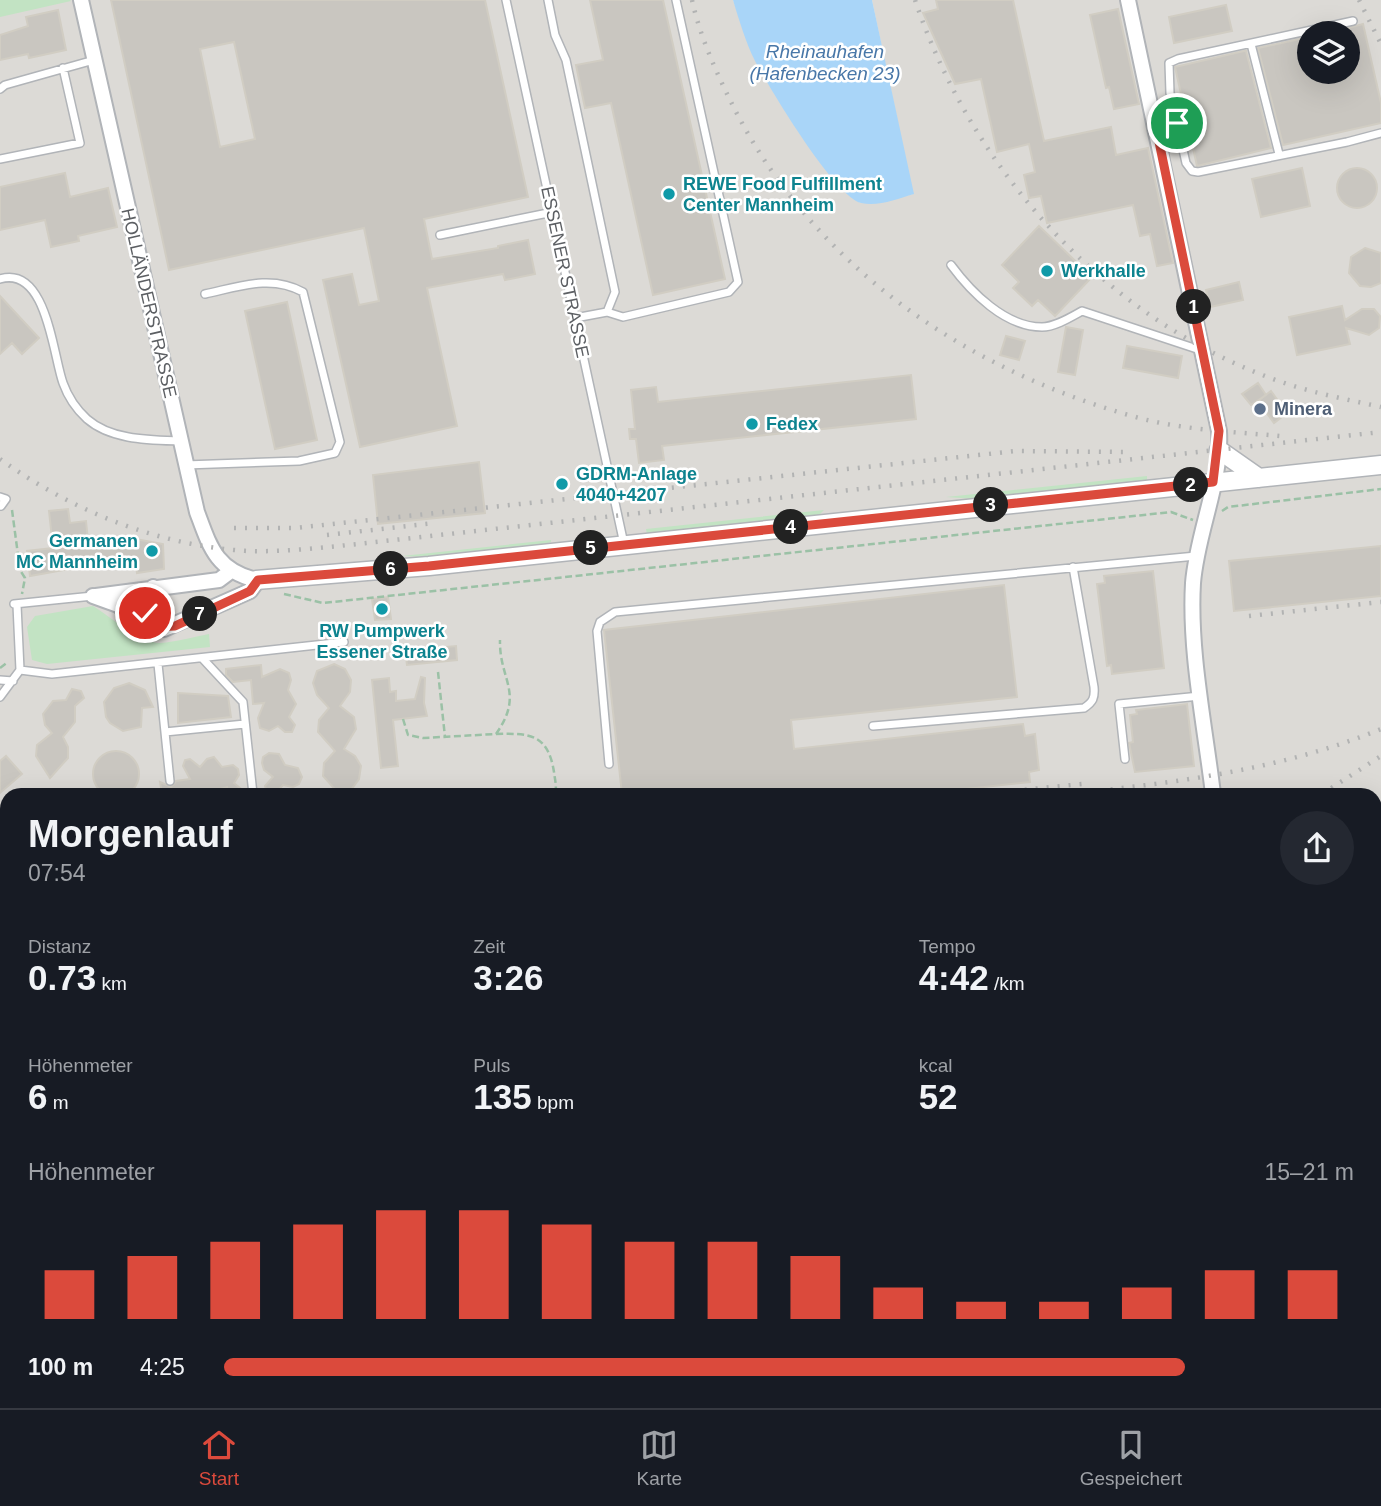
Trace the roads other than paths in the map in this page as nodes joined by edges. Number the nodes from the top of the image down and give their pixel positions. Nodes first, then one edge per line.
1 (81, 0) edge
2 (506, 0) edge
3 (548, 0) edge
4 (676, 0) edge
5 (1128, 0) edge
6 (1297, 34) edge
7 (1251, 44) junction
8 (95, 60) junction
9 (63, 68) junction
10 (0, 89) edge
11 (1177, 123) junction
12 (1157, 132) junction
13 (1381, 133) edge
14 (1279, 155) junction
15 (0, 159) edge
16 (552, 212) junction
17 (440, 235) dead end
18 (951, 265) dead end
19 (0, 279) edge
20 (205, 294) dead end
21 (607, 312) junction
22 (575, 318) junction
23 (1204, 351) junction
24 (179, 441) junction
25 (1219, 450) junction
26 (185, 465) junction
27 (1381, 466) edge
28 (1259, 478) junction
29 (1213, 482) junction
30 (624, 545) junction
31 (1196, 556) junction
32 (1073, 567) junction
33 (231, 571) junction
34 (257, 580) junction
35 (153, 587) junction
36 (93, 596) junction
37 (153, 627) junction
38 (344, 642) dead end
39 (203, 659) junction
40 (158, 664) junction
41 (20, 670) junction
42 (0, 680) edge
43 (13, 681) junction
44 (1201, 696) junction
45 (0, 697) edge
46 (245, 724) junction
47 (873, 726) dead end
48 (165, 732) junction
49 (1125, 759) dead end
50 (609, 764) dead end
51 (170, 781) dead end
52 (252, 788) edge
53 (1212, 788) edge

1 - 8 street, HOLLÄNDERSTRASSE
2 - 16 lane, ESSENER STRASSE
3 - 21 lane
4 - 21 lane
5 - 12 street
6 - 7 lane
7 - 11 lane
7 - 14 lane
8 - 9 lane
8 - 24 street, HOLLÄNDERSTRASSE
9 - 10 lane
9 - 15 lane
11 - 12 lane
11 - 14 lane
12 - 23 street
13 - 14 lane
16 - 17 lane
16 - 22 lane, ESSENER STRASSE
18 - 23 lane
19 - 24 lane
20 - 26 lane
21 - 22 lane
22 - 30 lane, ESSENER STRASSE
23 - 25 street
24 - 26 street, HOLLÄNDERSTRASSE
25 - 28 street
25 - 29 street
26 - 33 street, HOLLÄNDERSTRASSE
27 - 28 street
28 - 29 street
29 - 30 street
29 - 31 street
30 - 34 street
31 - 32 lane
31 - 44 street
32 - 47 lane
32 - 50 lane
33 - 34 street
33 - 35 street
34 - 37 street
35 - 36 street
35 - 37 street
36 - 37 street
36 - 41 lane
38 - 39 lane
39 - 40 lane
39 - 46 lane
40 - 41 lane
40 - 48 lane
41 - 43 lane
42 - 43 lane
43 - 45 lane
44 - 49 lane
44 - 53 street
46 - 48 lane
46 - 52 lane
48 - 51 lane

